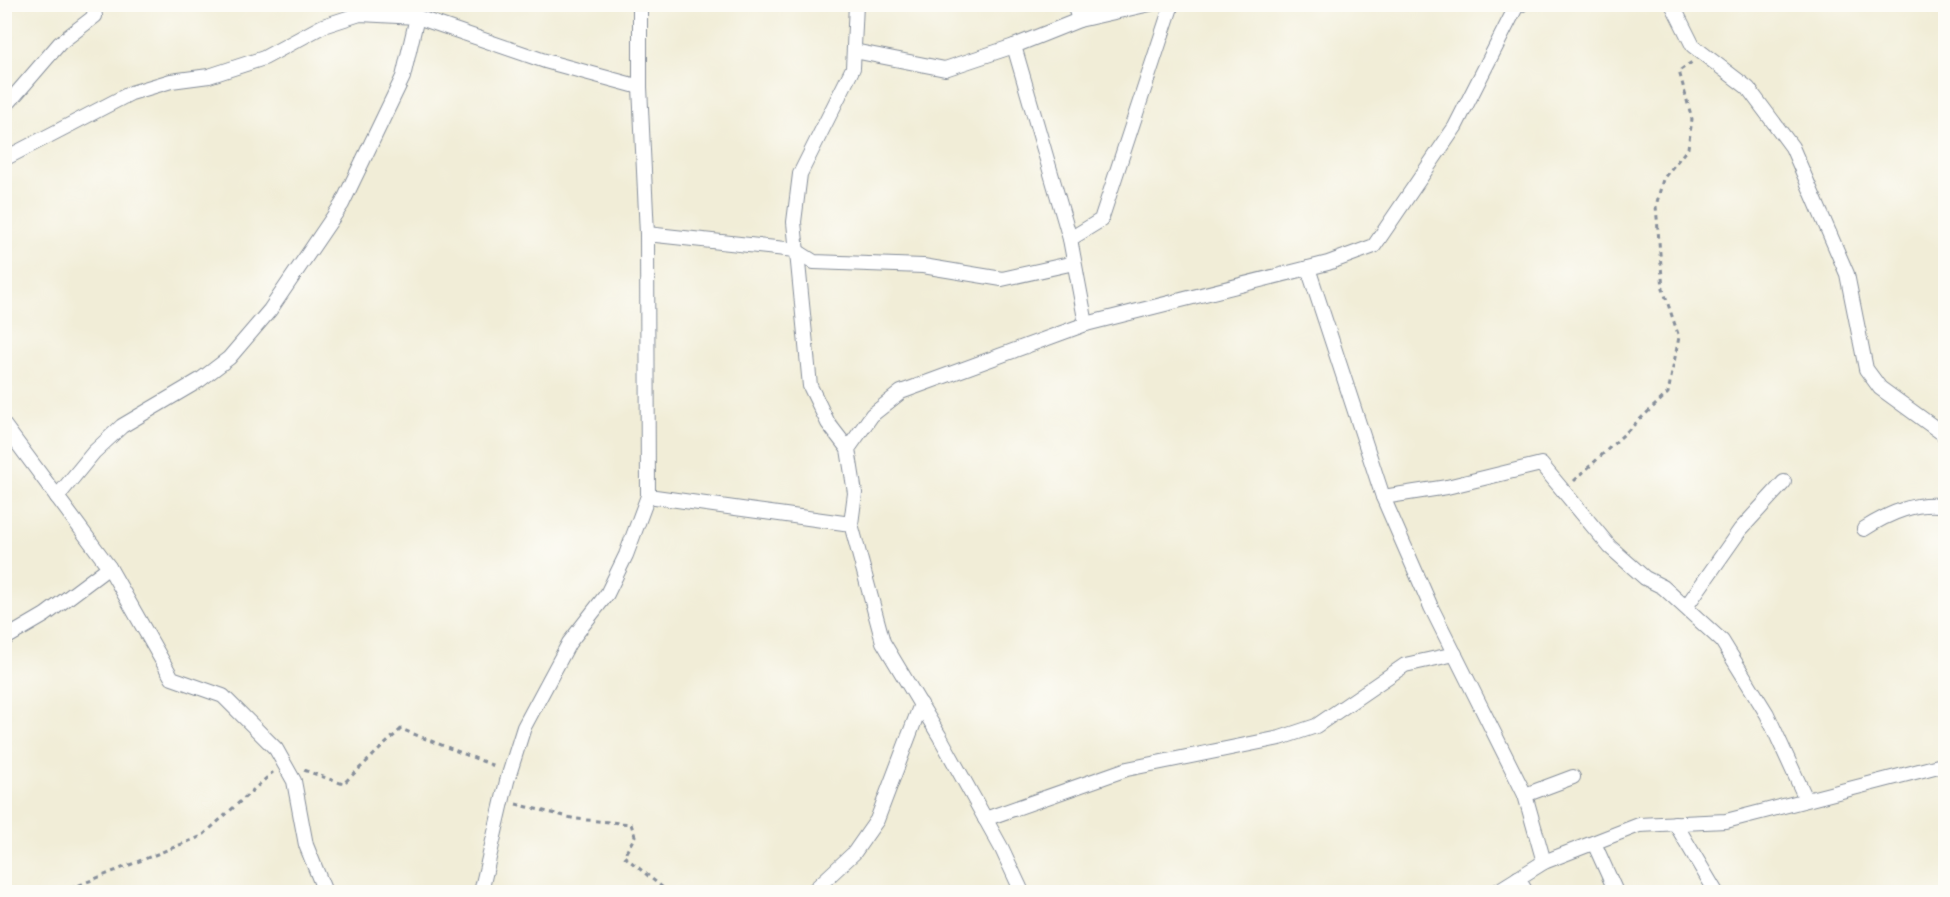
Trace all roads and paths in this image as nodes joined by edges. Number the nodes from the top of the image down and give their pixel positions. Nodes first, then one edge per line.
1 (93, 4) edge
2 (640, 4) edge
3 (856, 4) edge
4 (1074, 4) edge
5 (1150, 4) edge
6 (1172, 4) edge
7 (1522, 4) edge
8 (1672, 4) edge
9 (417, 17) junction
10 (1079, 20) junction
11 (1014, 46) junction
12 (854, 51) junction
13 (1703, 54) junction
14 (640, 87) junction
15 (4, 108) edge
16 (4, 159) edge
17 (647, 234) junction
18 (1070, 239) junction
19 (795, 250) junction
20 (1074, 263) junction
21 (1308, 268) junction
22 (1086, 324) junction
23 (4, 425) edge
24 (1946, 436) edge
25 (848, 449) junction
26 (1784, 482) dead end
27 (1563, 490) junction
28 (648, 496) junction
29 (57, 497) junction
30 (1383, 497) junction
31 (1946, 506) edge
32 (850, 524) junction
33 (1864, 529) dead end
34 (109, 567) junction
35 (1686, 607) junction
36 (4, 639) edge
37 (1455, 654) junction
38 (921, 704) junction
39 (284, 762) junction
40 (1946, 764) edge
41 (510, 772) junction
42 (1573, 777) dead end
43 (1525, 795) junction
44 (1806, 798) junction
45 (503, 801) junction
46 (986, 819) junction
47 (1675, 823) junction
48 (1594, 843) junction
49 (1544, 862) junction
50 (1518, 878) junction
51 (62, 892) edge
52 (325, 892) edge
53 (480, 892) edge
54 (668, 892) edge
55 (812, 892) edge
56 (1022, 892) edge
57 (1496, 892) edge
58 (1526, 892) edge
59 (1616, 892) edge
60 (1716, 892) edge

1 - 15 street
2 - 14 street
3 - 12 street
4 - 10 street
5 - 10 street
6 - 18 street
7 - 21 street
8 - 13 street
9 - 14 street
9 - 16 street
9 - 29 street
10 - 11 street
11 - 12 street
11 - 18 street
12 - 19 street
13 - 24 street
13 - 27 path
14 - 17 street
17 - 19 street
17 - 28 street
18 - 20 street
19 - 20 street
19 - 25 street
20 - 22 street
21 - 22 street
21 - 30 street
22 - 25 street
23 - 29 street
25 - 32 street
26 - 35 street
27 - 30 street
27 - 35 street
28 - 32 street
28 - 41 street
29 - 34 street
30 - 37 street
31 - 33 street
32 - 38 street
34 - 36 street
34 - 39 street
35 - 44 street
37 - 43 street
37 - 46 street
38 - 46 street
38 - 55 street
39 - 41 path
39 - 51 path
39 - 52 street
40 - 44 street
41 - 45 street
42 - 43 street
43 - 49 street
44 - 47 street
45 - 53 street
45 - 54 path
46 - 56 street
47 - 48 street
47 - 60 street
48 - 49 street
48 - 59 street
49 - 50 street
50 - 57 street
50 - 58 street

